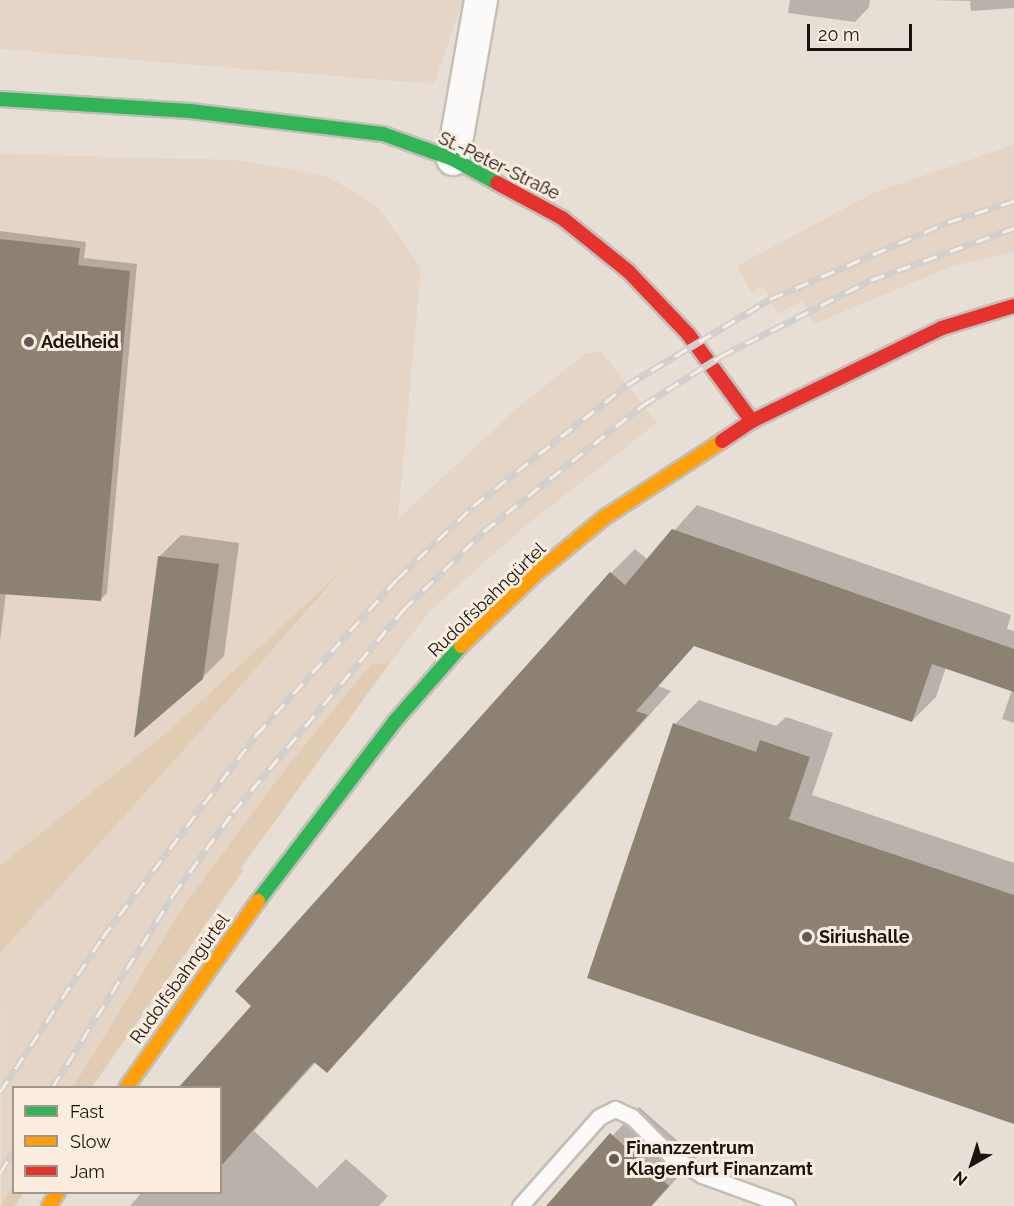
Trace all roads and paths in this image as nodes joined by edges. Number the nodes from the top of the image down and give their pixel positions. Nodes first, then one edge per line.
1 (481, 0) edge
2 (0, 99) edge
3 (453, 159) junction
4 (1014, 306) edge
5 (752, 421) junction
6 (127, 1086) edge
7 (520, 1206) edge
8 (787, 1206) edge

1 - 3 street
2 - 3 street, St.-Peter-Straße
3 - 5 street, St.-Peter-Straße
4 - 5 street, Rudolfsbahngürtel
5 - 6 street, Rudolfsbahngürtel
7 - 8 lane

